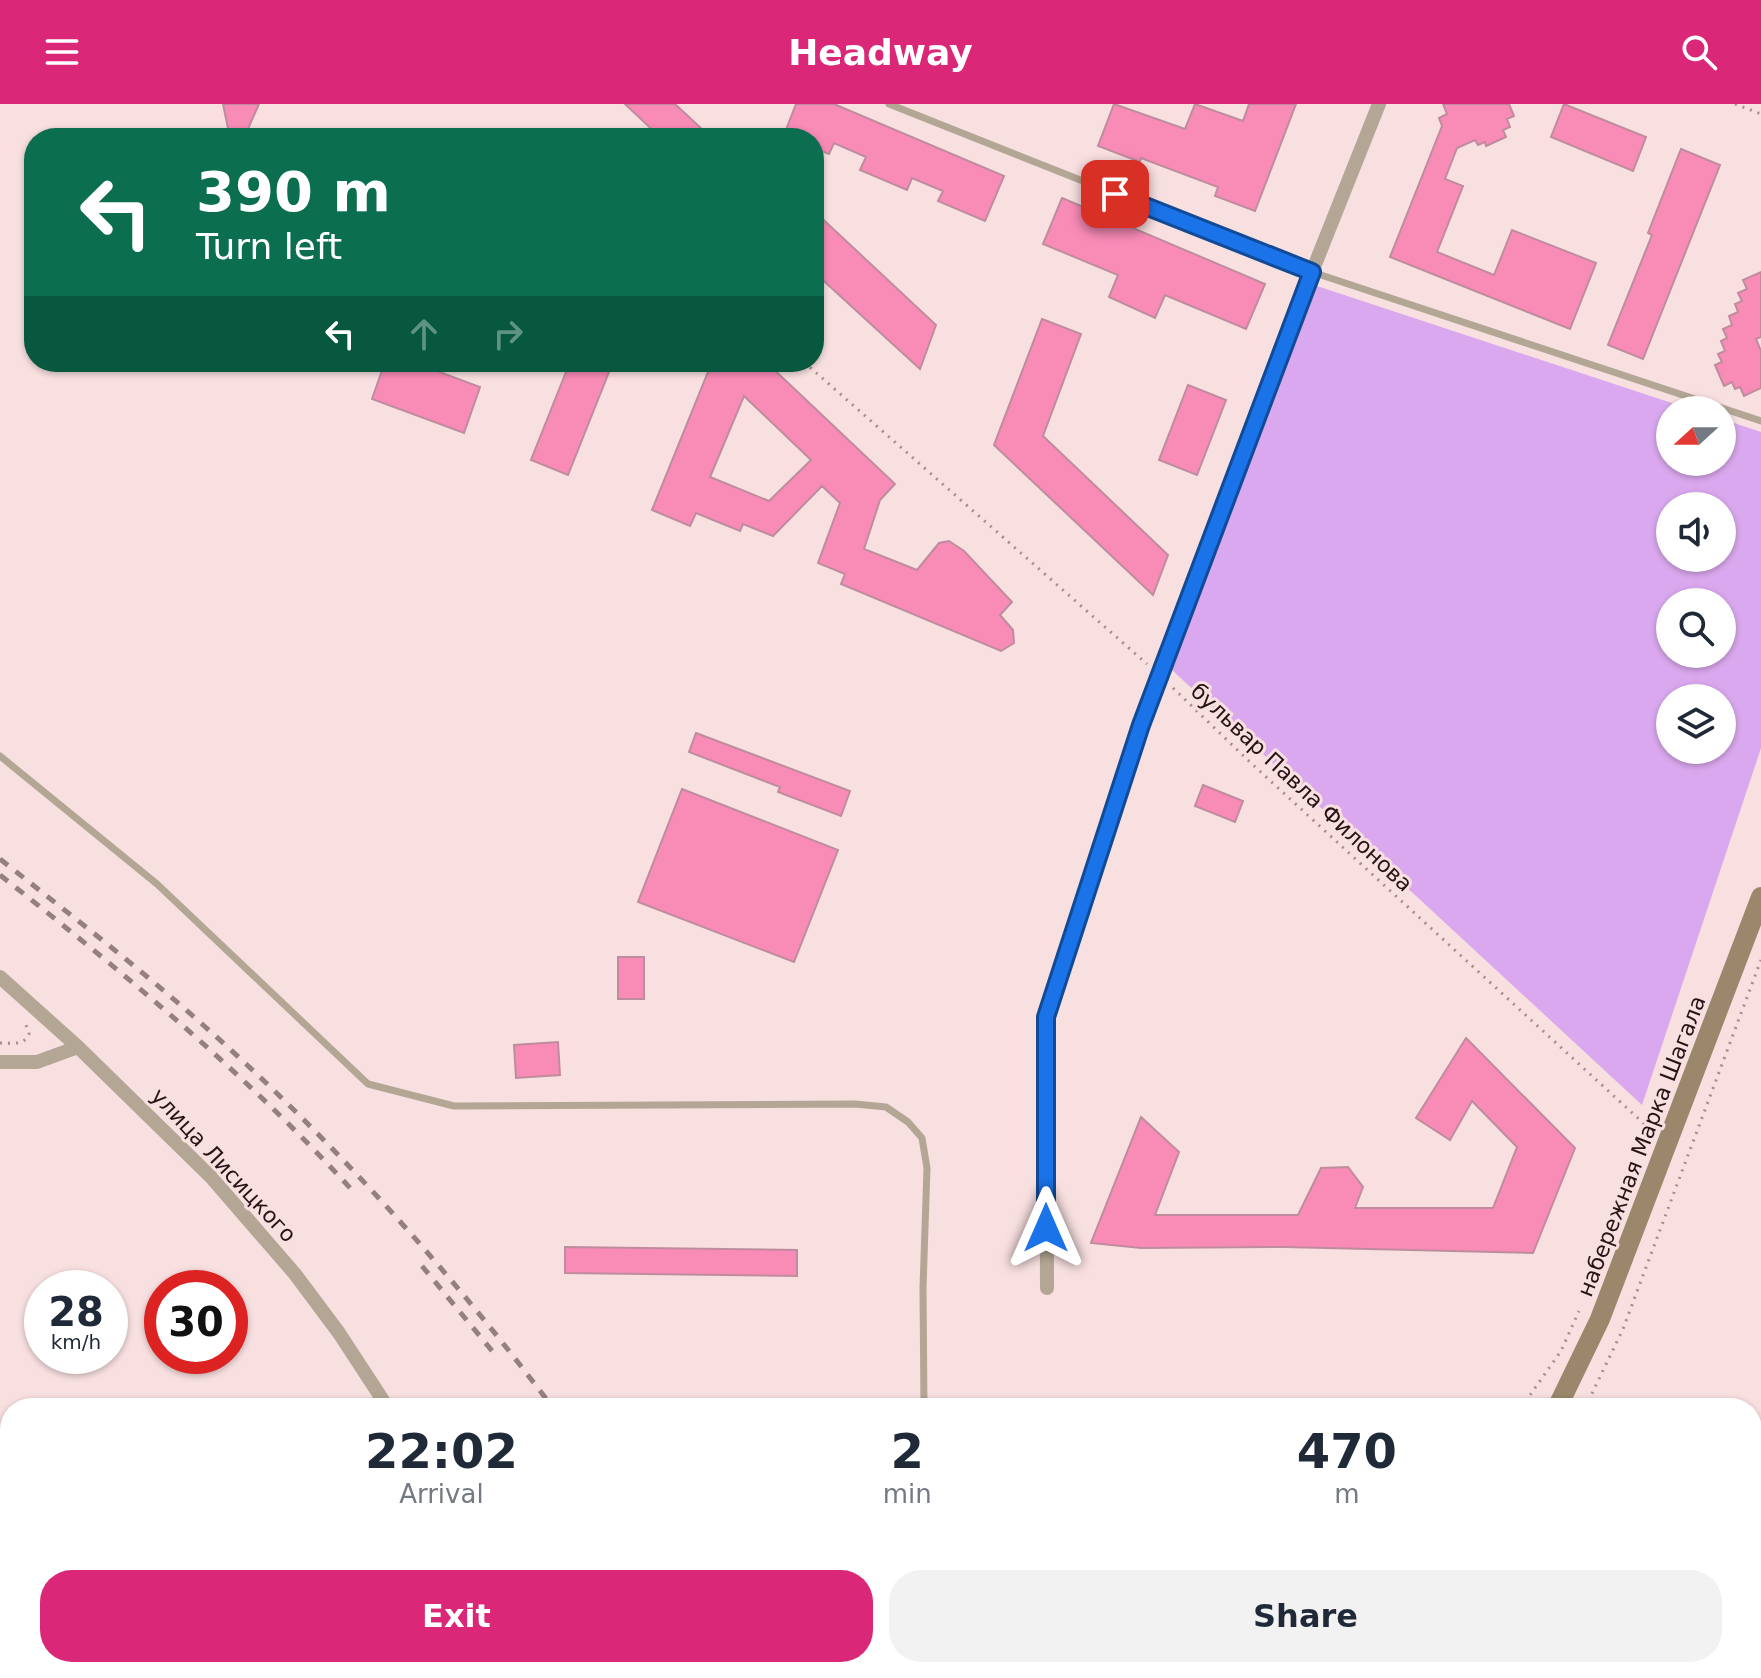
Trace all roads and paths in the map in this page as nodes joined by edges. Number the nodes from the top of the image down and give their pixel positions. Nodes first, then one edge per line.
1 (889, 104) edge
2 (1379, 104) edge
3 (1735, 104) edge
4 (1761, 114) edge
5 (1312, 272) junction
6 (815, 372) edge
7 (1761, 421) edge
8 (1159, 675) junction
9 (0, 756) edge
10 (1761, 897) edge
11 (1761, 960) edge
12 (0, 977) edge
13 (26, 1025) dead end
14 (0, 1043) edge
15 (78, 1047) junction
16 (0, 1062) edge
17 (1667, 1144) junction
18 (1047, 1288) dead end
19 (1579, 1311) dead end
20 (381, 1398) edge
21 (924, 1398) edge
22 (1528, 1398) edge
23 (1562, 1398) edge
24 (1590, 1398) edge

1 - 5 lane
2 - 5 street
3 - 4 path
5 - 7 lane
5 - 8 street
6 - 8 path, бульвар Павла Филонова
8 - 17 path, бульвар Павла Филонова
8 - 18 street
9 - 21 lane
10 - 17 main road, набережная Марка Шагала
11 - 24 path
12 - 15 street, улица Лисицкого
13 - 14 path
15 - 16 street
15 - 20 street, улица Лисицкого
17 - 23 main road, набережная Марка Шагала
19 - 22 path

